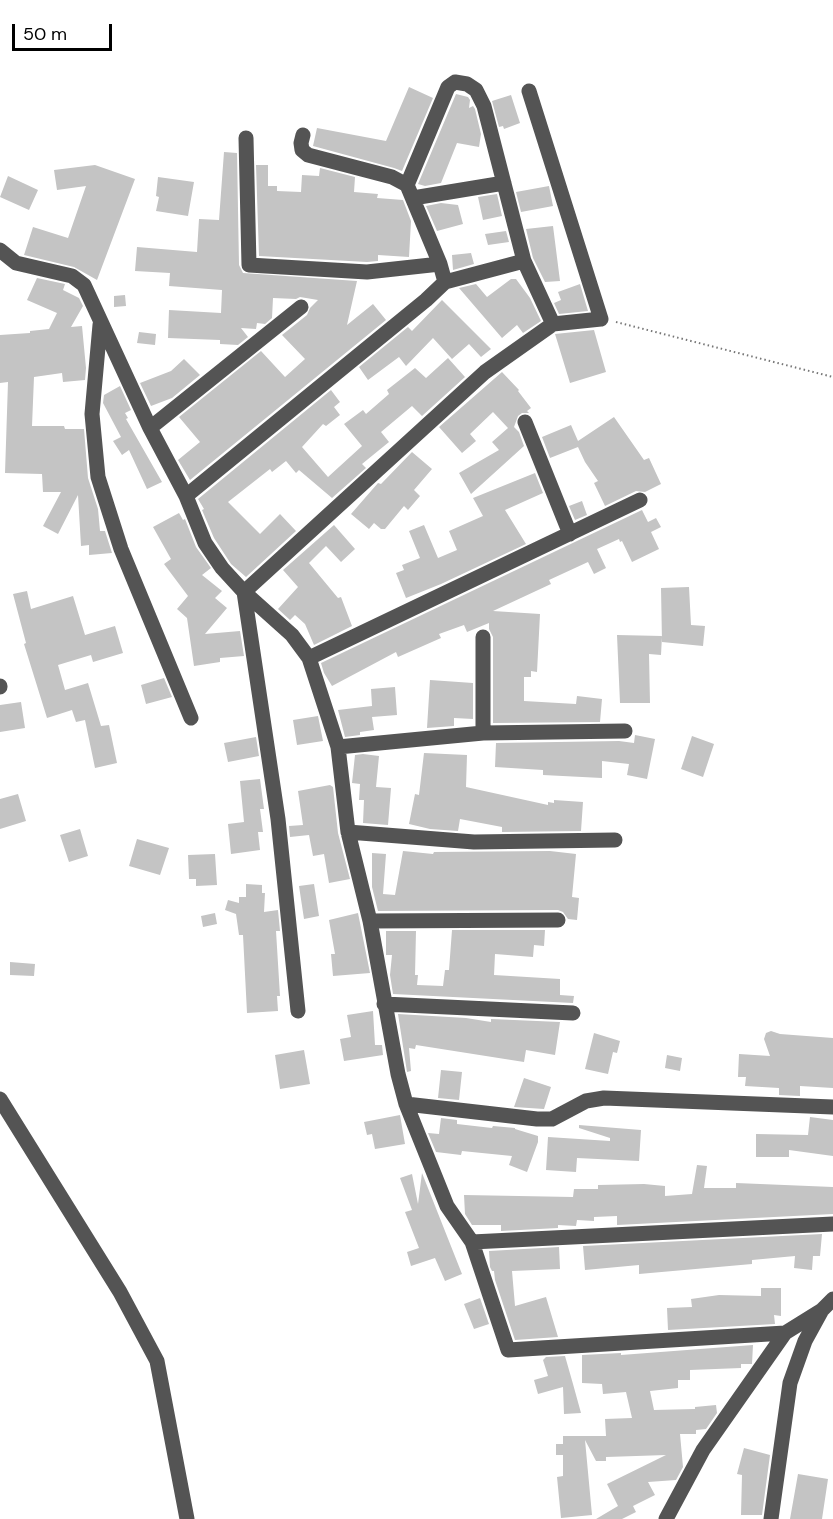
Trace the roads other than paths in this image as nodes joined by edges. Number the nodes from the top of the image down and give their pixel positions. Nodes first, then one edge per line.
1 (530, 91) dead end
2 (303, 135) dead end
3 (246, 138) dead end
4 (504, 183) junction
5 (410, 191) junction
6 (0, 250) edge
7 (524, 261) junction
8 (440, 264) junction
9 (445, 282) junction
10 (301, 307) dead end
11 (101, 322) junction
12 (553, 324) junction
13 (525, 422) dead end
14 (150, 428) junction
15 (186, 496) junction
16 (640, 500) dead end
17 (570, 534) junction
18 (244, 592) junction
19 (483, 637) dead end
20 (309, 658) junction
21 (191, 717) dead end
22 (625, 731) dead end
23 (483, 733) junction
24 (338, 747) junction
25 (348, 832) junction
26 (615, 840) dead end
27 (558, 920) dead end
28 (370, 921) junction
29 (384, 1004) junction
30 (298, 1011) dead end
31 (573, 1013) dead end
32 (0, 1099) edge
33 (406, 1104) junction
34 (833, 1107) edge
35 (833, 1224) edge
36 (472, 1242) junction
37 (827, 1305) edge
38 (785, 1333) junction
39 (187, 1519) edge
40 (666, 1519) edge
41 (771, 1519) edge

1 - 12 street
2 - 5 street
3 - 8 street
4 - 5 street
4 - 5 street
4 - 7 street
5 - 8 street
6 - 11 street
7 - 9 street
7 - 12 street
8 - 9 street
9 - 15 street
10 - 14 street
11 - 14 street
11 - 21 street
12 - 18 street
13 - 17 street
14 - 15 street
15 - 18 street
16 - 17 street
17 - 20 street
18 - 20 street
18 - 30 street
19 - 23 street
20 - 24 street
22 - 23 street
23 - 24 street
24 - 25 street
25 - 26 street
25 - 28 street
27 - 28 street
28 - 29 street
29 - 31 street
29 - 33 street
32 - 39 street
33 - 34 street
33 - 36 street
35 - 36 street
36 - 38 street
37 - 38 street
37 - 41 street
38 - 40 street

